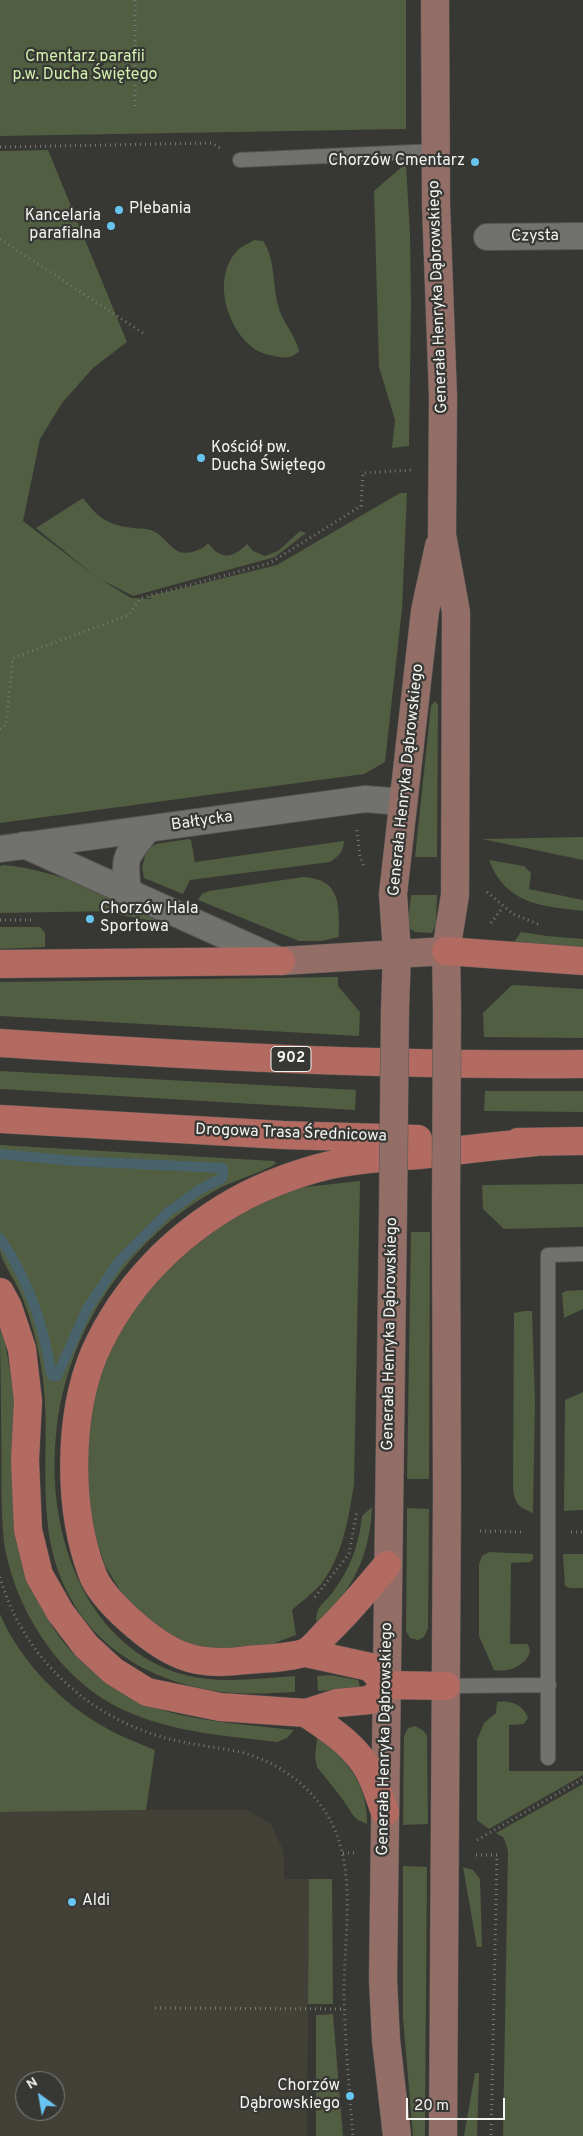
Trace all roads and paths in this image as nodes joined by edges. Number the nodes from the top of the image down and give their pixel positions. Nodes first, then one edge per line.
1 (135, 0) edge
2 (435, 0) edge
3 (135, 106) dead end
4 (0, 147) edge
5 (436, 152) junction
6 (240, 160) joint
7 (583, 236) edge
8 (487, 237) dead end
9 (0, 239) edge
10 (146, 335) dead end
11 (415, 470) dead end
12 (442, 535) junction
13 (0, 729) edge
14 (404, 802) junction
15 (356, 824) dead end
16 (146, 830) junction
17 (12, 847) edge
18 (360, 857) dead end
19 (483, 889) dead end
20 (128, 892) junction
21 (503, 907) junction
22 (0, 920) edge
23 (31, 920) dead end
24 (490, 924) dead end
25 (544, 925) dead end
26 (446, 950) junction
27 (397, 953) junction
28 (281, 961) junction
29 (583, 961) edge
30 (0, 964) edge
31 (0, 1043) edge
32 (583, 1064) edge
33 (0, 1119) edge
34 (583, 1141) edge
35 (536, 1142) junction
36 (583, 1254) edge
37 (0, 1292) edge
38 (357, 1509) dead end
39 (480, 1531) dead end
40 (568, 1532) dead end
41 (583, 1532) edge
42 (528, 1533) dead end
43 (387, 1565) junction
44 (312, 1601) dead end
45 (306, 1653) junction
46 (387, 1685) junction
47 (549, 1685) junction
48 (446, 1686) junction
49 (306, 1712) junction
50 (548, 1758) dead end
51 (292, 1776) dead end
52 (583, 1780) edge
53 (385, 1812) junction
54 (477, 1840) dead end
55 (475, 1856) dead end
56 (155, 2008) dead end
57 (344, 2009) junction
58 (353, 2136) edge
59 (397, 2136) edge
60 (443, 2136) edge
61 (491, 2136) edge

1 - 3 path
2 - 5 street, Generała Henryka Dąbrowskiego
4 - 6 path
5 - 6 lane
5 - 12 street, Generała Henryka Dąbrowskiego
7 - 8 street, Czysta
9 - 10 path
11 - 13 path
12 - 14 street, Generała Henryka Dąbrowskiego
12 - 26 street, Generała Henryka Dąbrowskiego
14 - 16 street, Bałtycka
14 - 27 street, Generała Henryka Dąbrowskiego
15 - 18 path
16 - 17 street, Bałtycka
16 - 20 street
17 - 20 street
19 - 21 path
20 - 28 street
21 - 24 path
21 - 25 path
22 - 23 path
26 - 27 street
26 - 29 main road
26 - 48 street, Generała Henryka Dąbrowskiego, bridge
27 - 28 street
27 - 43 street, Generała Henryka Dąbrowskiego, bridge
28 - 30 main road
31 - 32 main road, 902
33 - 35 main road, Drogowa Trasa Średnicowa
34 - 35 main road, Drogowa Trasa Średnicowa
35 - 45 main road
36 - 47 lane
37 - 49 main road
38 - 44 path
39 - 42 path
40 - 41 path
43 - 45 main road
43 - 46 street, Generała Henryka Dąbrowskiego
45 - 46 main road
46 - 48 main road
46 - 49 main road
46 - 53 street, Generała Henryka Dąbrowskiego
47 - 48 lane
47 - 50 lane
48 - 60 street, Generała Henryka Dąbrowskiego
49 - 53 main road
51 - 57 path
52 - 54 path
53 - 59 street, Generała Henryka Dąbrowskiego
55 - 61 path
56 - 57 path
57 - 58 path

